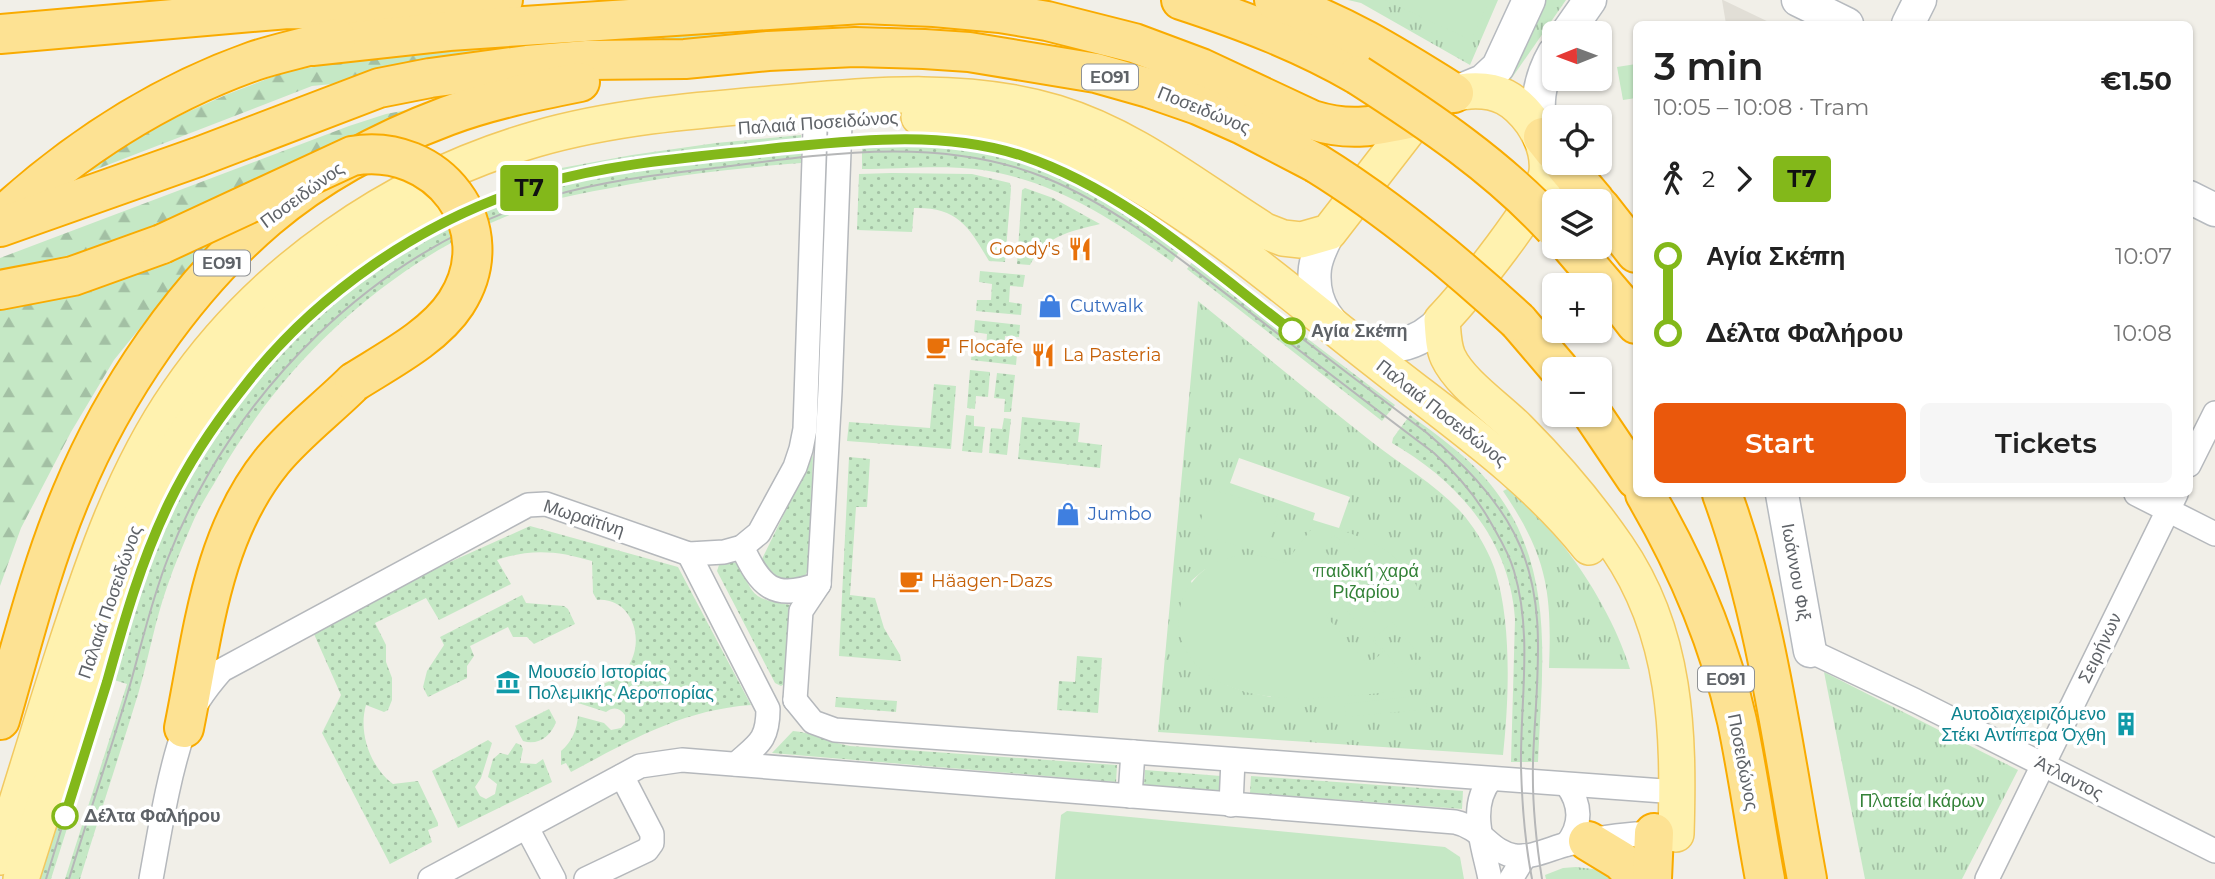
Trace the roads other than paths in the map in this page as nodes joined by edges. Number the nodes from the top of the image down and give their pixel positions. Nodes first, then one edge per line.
1 (336, 0) edge
2 (503, 0) edge
3 (1181, 0) edge
4 (1274, 0) edge
5 (1528, 0) edge
6 (1590, 0) edge
7 (1798, 0) edge
8 (1920, 0) edge
9 (461, 4) junction
10 (288, 9) junction
11 (1575, 21) edge
12 (1841, 21) edge
13 (1910, 21) edge
14 (0, 34) edge
15 (312, 46) junction
16 (685, 59) junction
17 (1542, 86) edge
18 (1454, 93) junction
19 (828, 110) junction
20 (1418, 117) junction
21 (1542, 127) edge
22 (1542, 136) edge
23 (1546, 175) edge
24 (1574, 175) edge
25 (1585, 189) edge
26 (2193, 199) edge
27 (2215, 210) edge
28 (1542, 215) edge
29 (0, 218) edge
30 (1612, 222) edge
31 (0, 227) edge
32 (1329, 232) junction
33 (1633, 249) edge
34 (1581, 259) edge
35 (0, 290) edge
36 (1443, 320) junction
37 (1633, 320) edge
38 (1342, 333) junction
39 (1549, 357) edge
40 (818, 412) junction
41 (2215, 413) edge
42 (1601, 427) edge
43 (2193, 458) edge
44 (1633, 475) edge
45 (1647, 497) edge
46 (1722, 497) edge
47 (1742, 497) edge
48 (1783, 497) edge
49 (2151, 497) edge
50 (2172, 501) edge
51 (2215, 534) edge
52 (742, 547) junction
53 (689, 554) junction
54 (819, 584) junction
55 (1810, 651) joint
56 (1771, 679) junction
57 (795, 701) junction
58 (768, 709) junction
59 (0, 720) edge
60 (1737, 720) junction
61 (184, 728) junction
62 (1133, 752) junction
63 (1233, 760) junction
64 (736, 764) junction
65 (2043, 765) junction
66 (622, 776) junction
67 (1491, 779) junction
68 (1567, 785) junction
69 (1666, 791) junction
70 (1130, 796) junction
71 (1231, 805) junction
72 (527, 828) junction
73 (1481, 833) junction
74 (1665, 834) junction
75 (1577, 843) junction
76 (2215, 851) edge
77 (1525, 856) junction
78 (0, 857) edge
79 (21, 879) edge
80 (151, 879) edge
81 (430, 879) edge
82 (554, 879) edge
83 (586, 879) edge
84 (1490, 879) edge
85 (1511, 879) edge
86 (1638, 879) edge
87 (1652, 879) edge
88 (1674, 879) edge
89 (1753, 879) edge
90 (1765, 879) edge
91 (1807, 879) edge
92 (1987, 879) edge

1 - 10 highway
2 - 9 highway
3 - 28 highway, bridge
4 - 18 highway
5 - 18 street
6 - 11 street
7 - 12 street
8 - 13 street
9 - 10 highway
9 - 15 highway
10 - 14 highway
15 - 20 highway
15 - 29 highway
16 - 31 highway, Ποσειδώνος / ΕΟ91
16 - 39 highway, Ποσειδώνος / ΕΟ91, bridge
16 - 59 highway, Ποσειδώνος / ΕΟ91
17 - 21 street
18 - 20 main road
18 - 22 main road
19 - 32 main road, Παλαιά Ποσειδώνος
19 - 38 main road, Παλαιά Ποσειδώνος
19 - 40 street
19 - 78 main road, Παλαιά Ποσειδώνος
19 - 79 main road, Παλαιά Ποσειδώνος
20 - 32 main road
23 - 36 main road
24 - 25 highway
26 - 27 street
30 - 33 highway
32 - 38 street
34 - 37 highway
35 - 61 highway, bridge
36 - 38 street
36 - 69 main road, Παλαιά Ποσειδώνος
38 - 69 main road, Παλαιά Ποσειδώνος
40 - 52 street
40 - 54 street
41 - 43 street
42 - 44 highway
45 - 60 highway, Ποσειδώνος / ΕΟ91
46 - 56 highway, ΕΟ91
47 - 56 highway
48 - 55 street, Ιωάννου Φιξ
49 - 50 street
50 - 51 street
50 - 65 street, Σειρήνων
52 - 53 street, Μωραϊτίνη
52 - 54 street
53 - 58 street
53 - 61 street, Μωραϊτίνη
54 - 57 street
55 - 65 street, Άτλαντος
56 - 91 highway, ΕΟ91
57 - 58 street
57 - 62 street
58 - 64 street
60 - 89 highway
60 - 90 highway, Ποσειδώνος / ΕΟ91
61 - 80 street, Μωραϊτίνη
62 - 63 street
62 - 70 street
63 - 67 street
63 - 71 street
64 - 66 street
64 - 70 street
65 - 76 street, Άτλαντος
65 - 92 street, Σειρήνων
66 - 72 street
66 - 83 street
67 - 68 street
67 - 73 street
68 - 69 street
68 - 75 street
69 - 74 main road, Παλαιά Ποσειδώνος
70 - 71 street
71 - 73 street
72 - 81 street
72 - 82 street
73 - 77 street
73 - 84 street
74 - 75 street
74 - 87 highway
74 - 88 highway
75 - 77 street
75 - 86 highway
77 - 85 street

